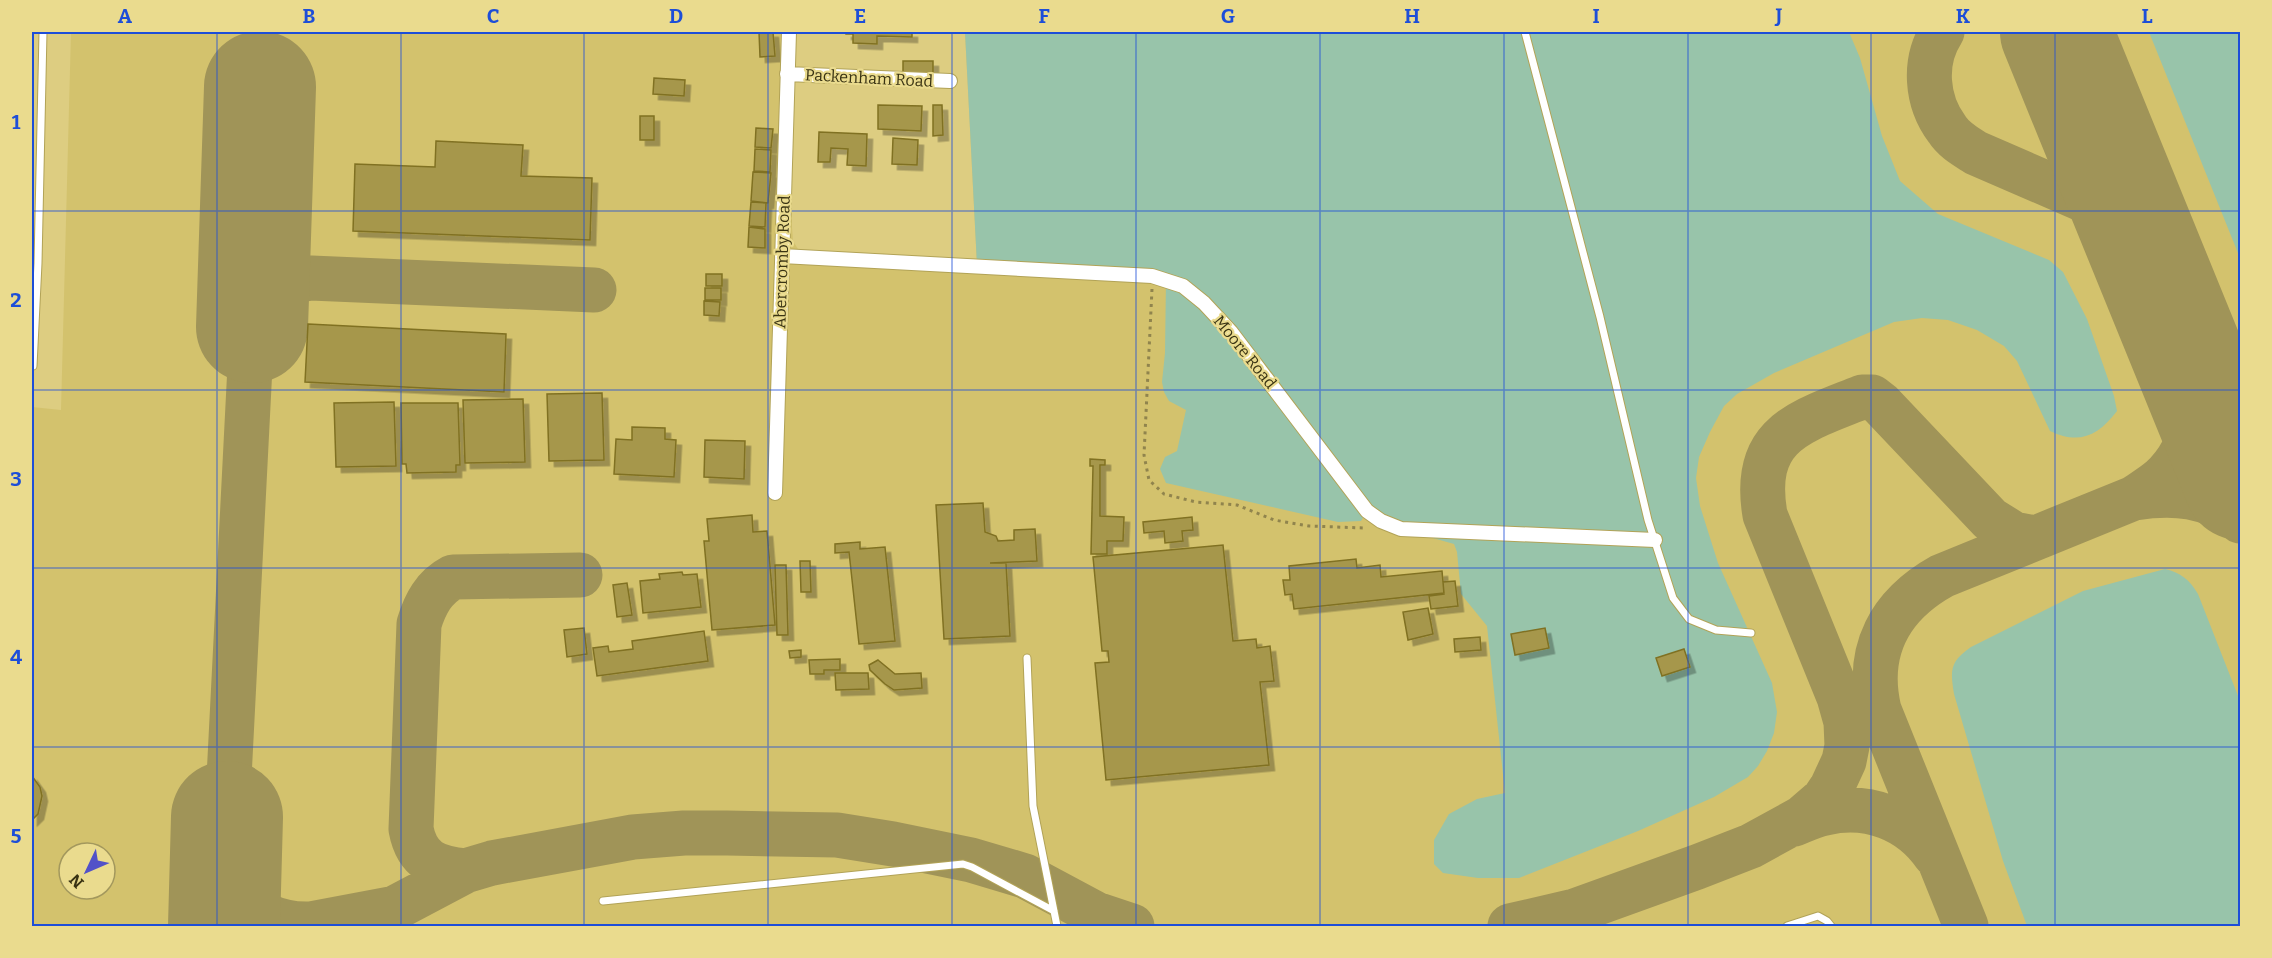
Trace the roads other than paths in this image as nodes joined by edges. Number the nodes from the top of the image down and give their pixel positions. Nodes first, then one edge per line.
1 (43, 32) edge
2 (789, 32) edge
3 (1524, 32) edge
4 (787, 74) junction
5 (950, 81) dead end
6 (782, 256) junction
7 (33, 366) edge
8 (775, 493) dead end
9 (1655, 540) junction
10 (1751, 633) dead end
11 (1028, 658) dead end
12 (603, 901) dead end
13 (1054, 911) junction
14 (1057, 927) edge
15 (1787, 927) edge
16 (1831, 927) edge

1 - 7 lane
2 - 4 street, Abercromby Road
3 - 9 lane
4 - 5 street, Packenham Road
4 - 6 street, Abercromby Road
6 - 8 street, Abercromby Road
6 - 9 street, Moore Road
9 - 10 lane
11 - 13 lane
12 - 13 lane
13 - 14 lane
15 - 16 lane

